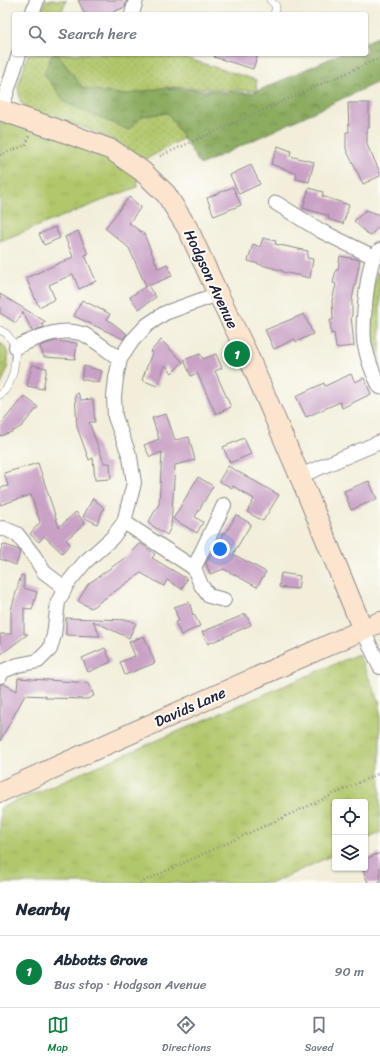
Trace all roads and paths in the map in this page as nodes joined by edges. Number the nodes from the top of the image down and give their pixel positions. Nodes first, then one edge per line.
1 (136, 0) edge
2 (270, 0) edge
3 (133, 12) edge
4 (274, 12) edge
5 (18, 56) edge
6 (380, 58) edge
7 (1, 110) edge
8 (29, 135) dead end
9 (0, 155) edge
10 (160, 156) dead end
11 (276, 203) dead end
12 (377, 253) edge
13 (218, 294) junction
14 (0, 330) edge
15 (16, 347) junction
16 (120, 358) junction
17 (380, 387) edge
18 (0, 395) edge
19 (380, 442) edge
20 (300, 476) junction
21 (224, 505) dead end
22 (124, 522) junction
23 (0, 529) edge
24 (194, 568) junction
25 (65, 588) junction
26 (224, 600) dead end
27 (371, 626) edge
28 (380, 667) edge
29 (0, 676) edge
30 (380, 773) edge
31 (0, 792) edge
32 (140, 883) edge

1 - 3 street
2 - 4 lane
5 - 7 street
6 - 10 path
7 - 13 street, Hodgson Avenue
8 - 9 path
11 - 12 street
12 - 17 street
13 - 16 street
13 - 20 street, Hodgson Avenue
14 - 15 lane
15 - 16 street
15 - 18 lane
16 - 22 street
19 - 20 street
20 - 27 street, Hodgson Avenue
21 - 24 street
22 - 24 street
22 - 25 street
23 - 25 street
24 - 26 street
25 - 29 street
27 - 28 street
27 - 31 street, Davids Lane
30 - 32 path

